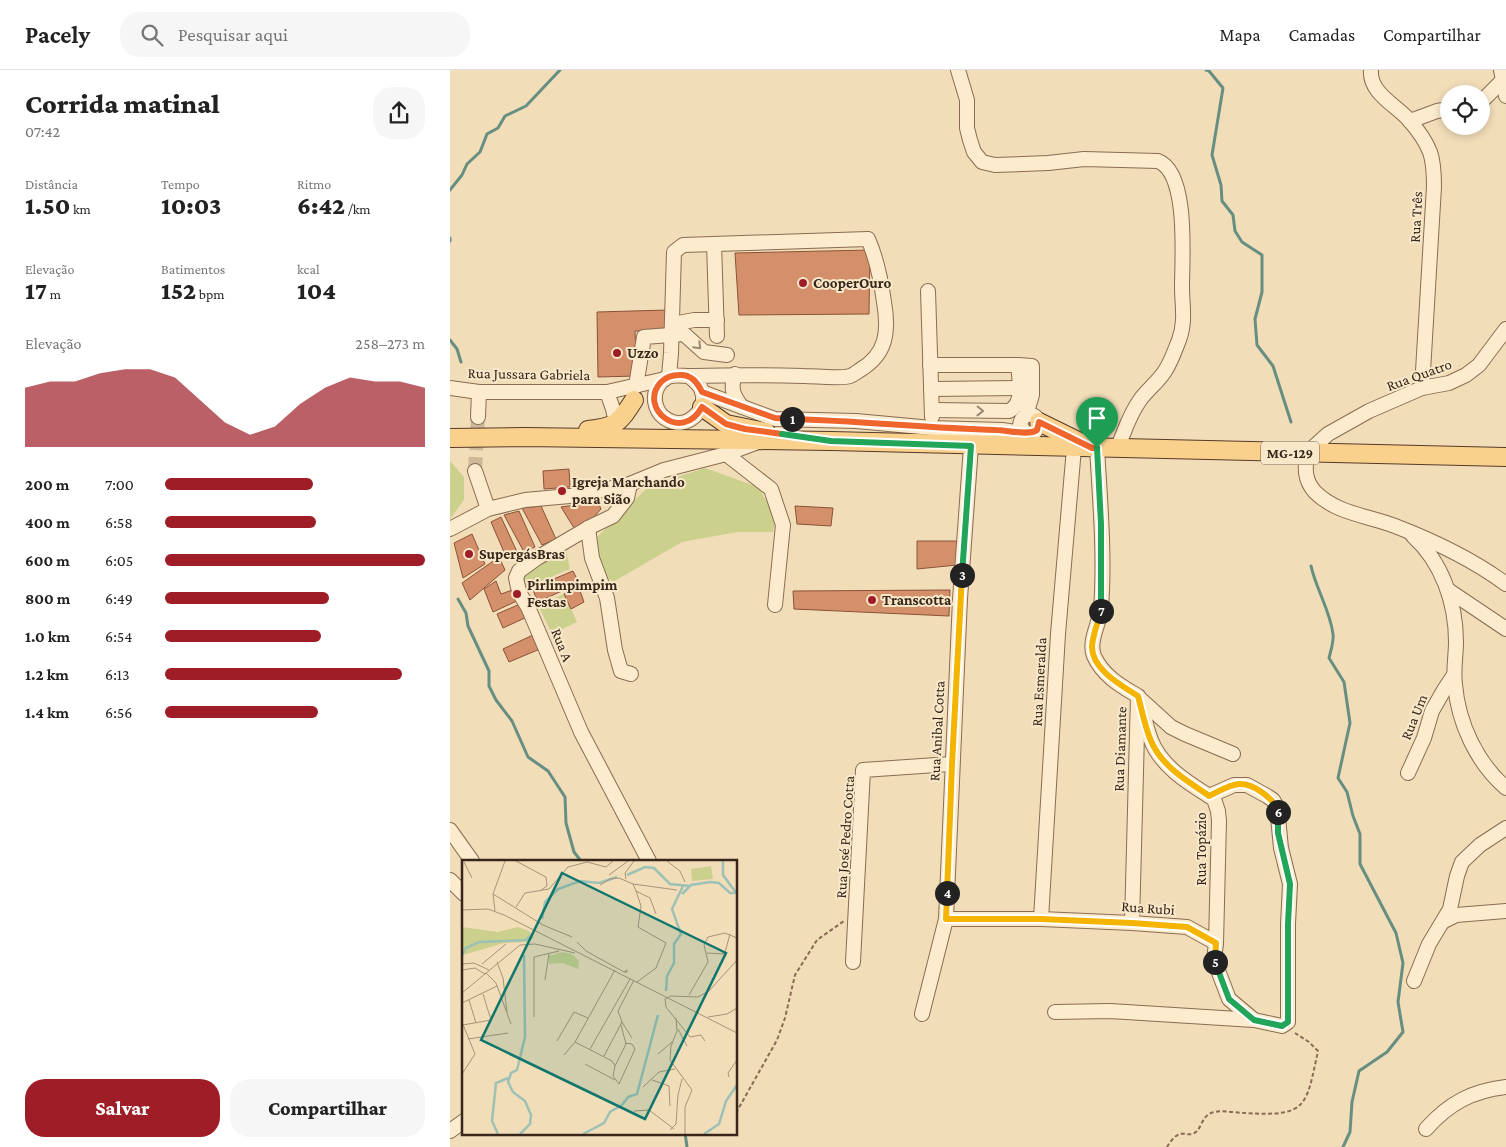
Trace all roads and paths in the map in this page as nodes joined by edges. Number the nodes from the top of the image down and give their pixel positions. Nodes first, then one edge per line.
1 (958, 70) edge
2 (1371, 70) edge
3 (1504, 83) edge
4 (1490, 95) edge
5 (1440, 110) edge
6 (1410, 121) junction
7 (714, 244) junction
8 (928, 291) dead end
9 (694, 320) junction
10 (717, 320) junction
11 (1506, 329) edge
12 (672, 330) junction
13 (727, 355) dead end
14 (930, 365) junction
15 (735, 374) junction
16 (676, 376) junction
17 (450, 388) edge
18 (1422, 388) junction
19 (931, 389) junction
20 (478, 392) junction
21 (606, 392) junction
22 (1026, 392) junction
23 (635, 393) junction
24 (706, 404) junction
25 (656, 405) junction
26 (742, 407) junction
27 (932, 410) junction
28 (478, 417) tunnel mouth
29 (1029, 422) junction
30 (616, 423) junction
31 (740, 427) junction
32 (932, 428) junction
33 (524, 437) junction
34 (450, 438) edge
35 (680, 439) junction
36 (763, 440) junction
37 (831, 441) junction
38 (971, 446) junction
39 (1074, 448) junction
40 (1095, 448) junction
41 (1117, 449) junction
42 (1307, 453) junction
43 (726, 454) junction
44 (1506, 457) edge
45 (475, 471) tunnel mouth
46 (630, 484) junction
47 (488, 508) junction
48 (588, 528) junction
49 (450, 529) edge
50 (1407, 531) junction
51 (1506, 584) edge
52 (1448, 590) junction
53 (775, 605) dead end
54 (1506, 629) edge
55 (631, 674) dead end
56 (1454, 675) junction
57 (1138, 696) junction
58 (1233, 754) dead end
59 (952, 764) junction
60 (1408, 772) dead end
61 (1506, 788) edge
62 (1209, 796) junction
63 (1506, 828) edge
64 (450, 830) edge
65 (471, 860) edge
66 (648, 860) edge
67 (450, 880) edge
68 (462, 892) edge
69 (1506, 911) edge
70 (856, 912) junction
71 (946, 919) junction
72 (1041, 919) junction
73 (1444, 921) junction
74 (1132, 923) junction
75 (1216, 943) junction
76 (853, 962) dead end
77 (1414, 980) dead end
78 (1055, 1012) dead end
79 (922, 1014) dead end
80 (1254, 1020) junction
81 (1285, 1024) junction
82 (1506, 1087) edge
83 (738, 1109) edge
84 (462, 1122) edge
85 (1426, 1128) dead end
86 (450, 1130) edge
87 (1167, 1147) edge

1 - 41 street
2 - 6 street, Rua Três
3 - 4 street
5 - 6 street
6 - 18 street, Rua Três
7 - 10 street
7 - 12 street
7 - 15 street
8 - 14 street
9 - 10 street
9 - 10 street
9 - 12 street
11 - 18 street, Rua Quatro
12 -> 13 street
12 - 16 street
12 - 23 street
14 - 19 street
14 - 22 street
15 - 16 street
15 - 24 street
15 - 26 street
16 - 23 street
16 - 24 street
16 - 25 street
17 - 20 street, Rua Jussara Gabriela
18 - 42 street, Rua Quatro
19 - 22 street
19 - 27 street
20 - 21 street, Rua Jussara Gabriela
20 - 28 street
21 - 23 street, Rua Jussara Gabriela
21 - 30 street, Rua Jussara Gabriela
27 -> 22 street
22 - 29 street
23 - 25 street, Rua Jussara Gabriela
23 - 30 main road
24 - 25 street
24 - 26 street
24 - 26 street
24 - 31 main road
26 - 32 street
27 - 32 street
29 - 32 street
29 - 40 main road
30 - 33 main road
31 - 35 main road
31 - 37 main road
33 - 34 main road, MG-129
33 - 35 main road, MG-129
35 - 36 main road, MG-129
36 - 37 main road, MG-129
36 - 43 street
37 - 38 main road, MG-129
38 - 39 main road, MG-129
38 - 59 street, Rua Anibal Cotta
39 - 40 main road, MG-129
39 - 72 street, Rua Esmeralda
40 - 41 main road, MG-129
40 - 57 street, Rua Diamante
41 - 42 main road, MG-129
42 - 44 main road, MG-129
42 - 50 street
43 - 46 street
43 - 53 street
45 - 47 street
46 - 47 street
46 - 48 street, Rua A
47 - 49 street
48 - 55 street
48 - 66 street, Rua A
50 - 51 street
50 - 52 street
52 - 54 street
52 - 56 street
56 - 60 street, Rua Um
56 - 61 street
57 - 58 street
57 - 62 street, Rua Topázio
57 - 74 street, Rua Diamante
59 - 70 street, Rua José Pedro Cotta
59 - 71 street, Rua Anibal Cotta
62 - 75 street, Rua Topázio
62 - 81 street
63 - 73 street
64 - 65 street
67 - 68 street
69 - 73 street
70 - 76 street, Rua José Pedro Cotta
70 - 83 path
71 - 72 street, Rua Rubi
71 - 79 street, Rua Anibal Cotta
72 - 74 street, Rua Rubi
73 - 77 street
74 - 75 street, Rua Rubi
75 - 80 street
78 - 80 street
80 - 81 street
81 - 87 path
82 - 85 street
84 - 86 street

